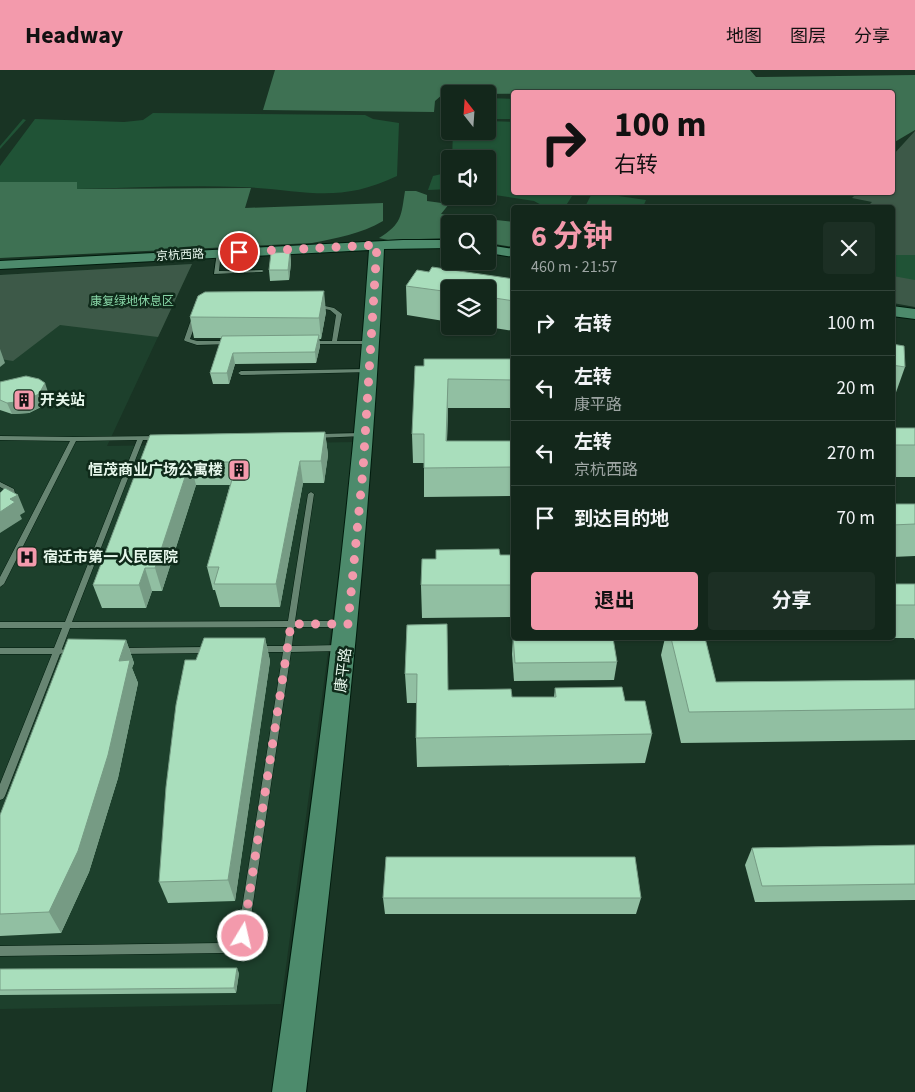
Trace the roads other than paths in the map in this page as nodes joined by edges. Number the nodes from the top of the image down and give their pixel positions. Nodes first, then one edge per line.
1 (441, 244) edge
2 (377, 245) junction
3 (496, 250) edge
4 (219, 253) junction
5 (511, 253) edge
6 (0, 265) edge
7 (262, 271) dead end
8 (312, 306) edge
9 (895, 311) edge
10 (198, 313) edge
11 (915, 314) edge
12 (236, 343) edge
13 (304, 343) edge
14 (334, 343) junction
15 (372, 344) junction
16 (370, 371) junction
17 (241, 373) dead end
18 (366, 435) junction
19 (307, 436) edge
20 (0, 438) edge
21 (140, 438) junction
22 (170, 438) edge
23 (74, 439) junction
24 (0, 484) edge
25 (311, 494) dead end
26 (0, 510) edge
27 (0, 584) edge
28 (291, 624) junction
29 (0, 625) edge
30 (67, 625) junction
31 (347, 636) junction
32 (248, 649) edge
33 (288, 649) junction
34 (218, 650) edge
35 (0, 651) edge
36 (57, 651) junction
37 (66, 651) edge
38 (113, 651) edge
39 (0, 796) edge
40 (0, 951) edge
41 (289, 1092) edge

1 - 2 street, 京杭西路
2 - 4 street, 京杭西路
2 - 15 street, 康平路
3 - 5 street
4 - 6 street, 京杭西路
4 - 7 lane
8 - 14 lane
9 - 11 street
10 - 12 lane
13 - 14 lane
14 - 15 lane
15 - 16 street, 康平路
16 - 17 lane
16 - 18 street, 康平路
18 - 19 lane
18 - 31 street, 康平路
20 - 23 lane
21 - 22 lane
21 - 23 lane
21 - 30 lane
23 - 27 lane
24 - 26 lane
25 - 28 lane
28 - 30 lane
28 - 31 lane
28 - 33 lane
29 - 30 lane
30 - 36 lane
31 - 33 lane
31 - 41 street, 康平路
32 - 33 lane
33 - 40 lane
34 - 38 lane
35 - 36 lane
36 - 37 lane
36 - 39 lane

